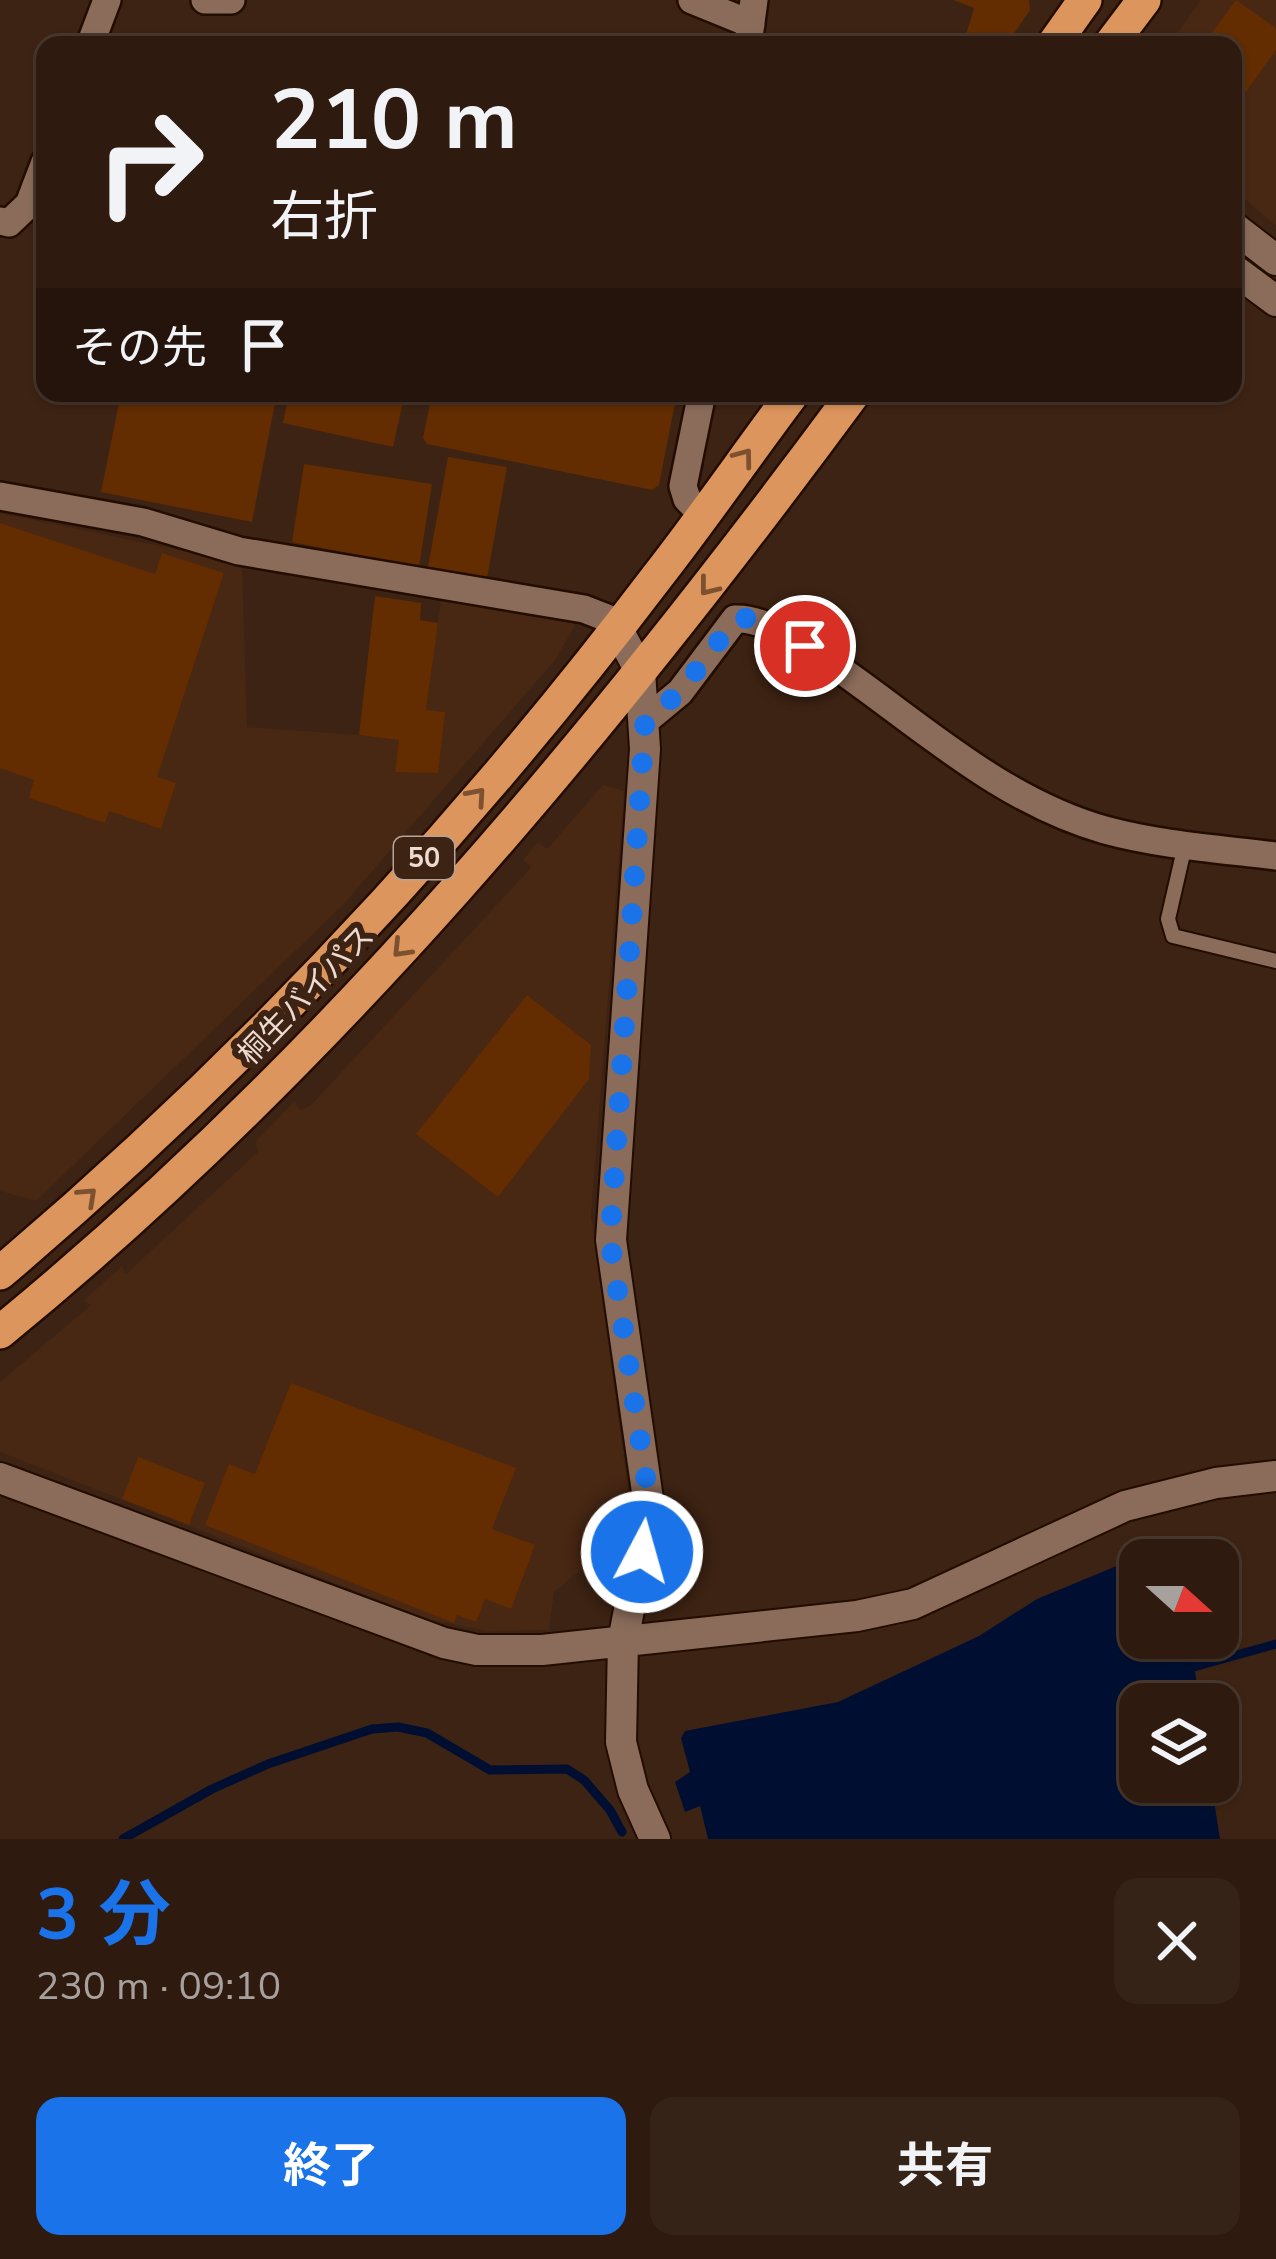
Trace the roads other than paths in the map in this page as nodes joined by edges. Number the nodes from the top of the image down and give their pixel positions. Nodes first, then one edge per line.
1 (107, 0) edge
2 (205, 0) edge
3 (232, 0) edge
4 (692, 0) edge
5 (1144, 0) edge
6 (1074, 4) edge
7 (751, 23) edge
8 (93, 36) edge
9 (1058, 36) edge
10 (1117, 36) edge
11 (36, 181) edge
12 (0, 221) edge
13 (1242, 234) edge
14 (1274, 257) edge
15 (1242, 276) edge
16 (1276, 301) edge
17 (700, 402) edge
18 (786, 402) edge
19 (847, 402) edge
20 (0, 496) edge
21 (702, 514) junction
22 (617, 628) junction
23 (640, 671) junction
24 (645, 721) junction
25 (1185, 845) junction
26 (1276, 856) edge
27 (1276, 962) edge
28 (0, 1273) edge
29 (0, 1332) edge
30 (1276, 1476) edge
31 (0, 1478) edge
32 (623, 1641) junction
33 (655, 1839) edge

1 - 8 street
2 - 3 street
4 - 7 street
5 - 10 highway
6 - 9 highway
11 - 12 street
13 - 14 street
15 - 16 street
17 - 21 street
21 -> 18 highway, 桐生バイパス / 50
19 -> 23 highway, 桐生バイパス / 50
20 - 22 street
21 - 22 highway, 桐生バイパス / 50
22 - 23 street
28 -> 22 highway, 桐生バイパス / 50
23 - 24 street
23 -> 29 highway, 桐生バイパス / 50
24 - 25 street
24 - 32 street
25 - 26 street
25 - 27 lane
30 - 32 street
31 - 32 street
32 - 33 street

